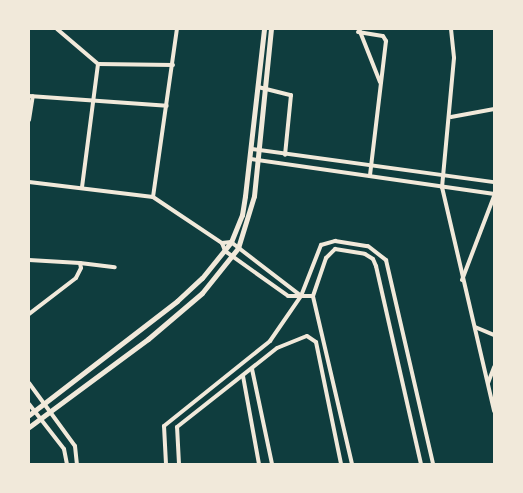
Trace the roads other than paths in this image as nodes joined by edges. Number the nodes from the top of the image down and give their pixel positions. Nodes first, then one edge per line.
1 (57, 29) edge
2 (178, 29) edge
3 (264, 29) edge
4 (271, 29) edge
5 (451, 29) edge
6 (358, 30) edge
7 (98, 64) junction
8 (173, 65) junction
9 (381, 84) junction
10 (258, 86) junction
11 (266, 88) junction
12 (31, 96) edge
13 (93, 101) junction
14 (167, 106) junction
15 (494, 109) edge
16 (451, 117) junction
17 (29, 120) edge
18 (252, 149) junction
19 (260, 150) junction
20 (285, 155) junction
21 (250, 159) junction
22 (258, 161) junction
23 (372, 166) junction
24 (444, 175) junction
25 (370, 176) junction
26 (29, 182) edge
27 (494, 182) edge
28 (442, 186) junction
29 (82, 187) junction
30 (494, 195) edge
31 (153, 197) junction
32 (230, 242) junction
33 (222, 243) junction
34 (238, 248) junction
35 (224, 251) junction
36 (232, 257) junction
37 (29, 260) edge
38 (80, 263) junction
39 (115, 267) dead end
40 (462, 280) junction
41 (194, 286) junction
42 (202, 293) junction
43 (301, 296) junction
44 (313, 296) junction
45 (29, 314) edge
46 (475, 327) junction
47 (494, 335) edge
48 (270, 341) junction
49 (277, 348) junction
50 (494, 367) edge
51 (252, 369) junction
52 (243, 376) junction
53 (488, 383) junction
54 (29, 384) edge
55 (208, 391) junction
56 (216, 396) junction
57 (44, 403) junction
58 (29, 404) edge
59 (494, 410) edge
60 (50, 412) junction
61 (31, 413) edge
62 (40, 419) junction
63 (29, 427) edge
64 (427, 436) junction
65 (416, 439) junction
66 (67, 464) edge
67 (77, 464) edge
68 (166, 464) edge
69 (179, 464) edge
70 (260, 464) edge
71 (272, 464) edge
72 (341, 464) edge
73 (352, 464) edge
74 (422, 464) edge
75 (433, 464) edge

1 - 7 street
2 - 8 street
3 - 10 street
4 - 11 street
5 - 16 street
6 - 9 street
6 - 9 street
7 - 8 street
7 - 13 street
8 - 14 street
9 - 23 street
10 - 11 street
10 - 18 street
11 - 19 street
11 - 20 street
12 - 13 street
12 - 17 street
13 - 14 street
13 - 29 street
14 - 31 street
15 - 16 street
16 - 24 street
18 - 19 street
18 - 21 street
19 - 20 street
19 - 22 street
20 - 23 street
21 - 22 street
21 - 32 street
22 - 25 street
22 - 34 street
23 - 24 street
23 - 25 street
24 - 27 street
24 - 28 street
25 - 28 street
26 - 29 street
28 - 30 street
28 - 40 street
29 - 31 street
30 - 40 street
31 - 33 street
32 - 33 street
32 - 34 street
32 - 35 street
33 - 35 street
34 - 36 street
34 - 43 street
35 - 36 street
35 - 41 street
36 - 42 street
36 - 43 street
37 - 38 street
38 - 39 street
38 - 45 street
40 - 46 street
41 - 42 street
41 - 57 street
42 - 60 street
43 - 44 street
43 - 48 street
43 - 64 street
44 - 65 street
44 - 73 street
46 - 47 street
46 - 53 street
48 - 49 street
48 - 55 street
49 - 51 street
49 - 72 street
50 - 53 street
51 - 52 street
51 - 71 street
52 - 56 street
52 - 70 street
53 - 59 street
54 - 57 street
55 - 56 street
55 - 68 street
56 - 69 street
57 - 60 street
57 - 61 street
58 - 61 street
60 - 62 street
60 - 67 street
61 - 62 street
62 - 63 street
62 - 66 street
64 - 65 street
64 - 75 street
65 - 74 street

